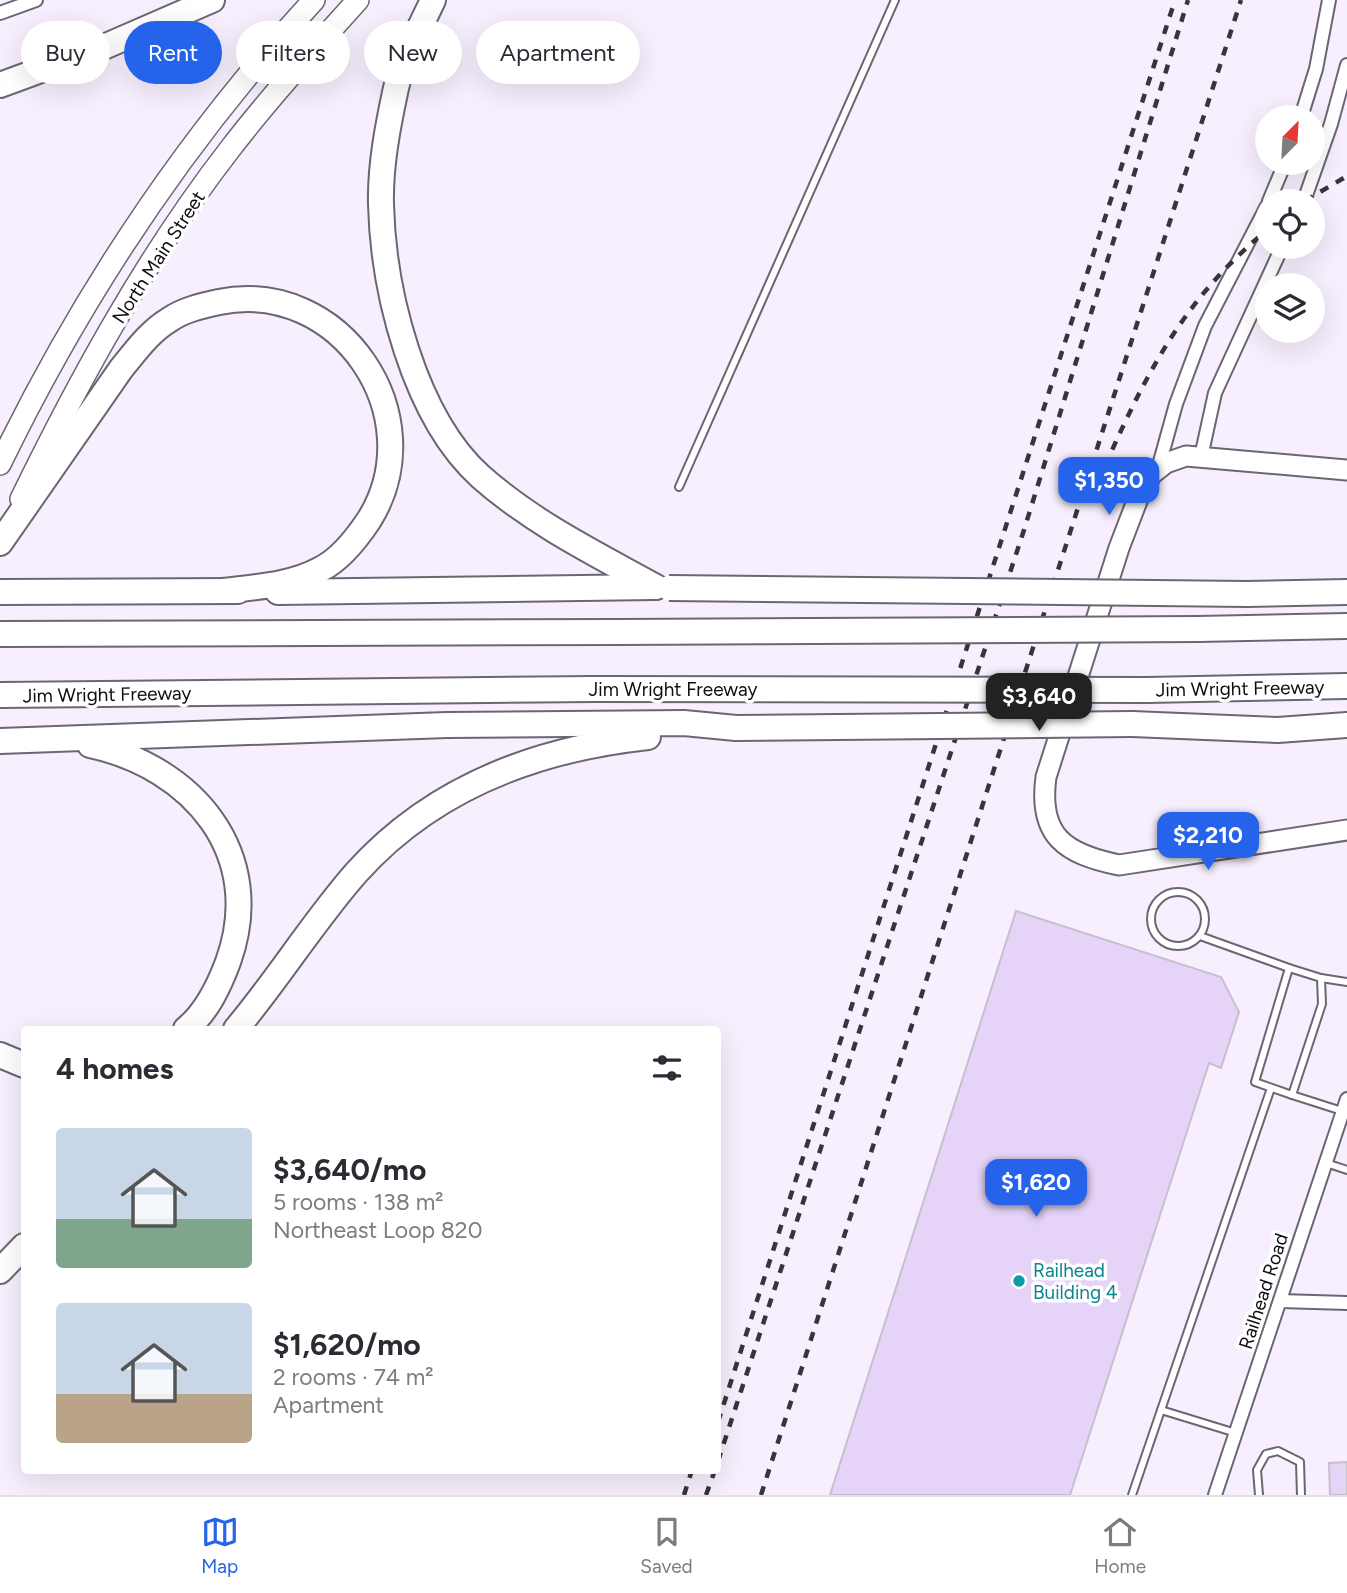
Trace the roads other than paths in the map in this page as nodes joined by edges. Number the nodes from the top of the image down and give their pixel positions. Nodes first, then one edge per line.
1 (36, 0) edge
2 (212, 0) edge
3 (313, 0) edge
4 (358, 0) edge
5 (433, 0) edge
6 (895, 0) edge
7 (1329, 0) edge
8 (0, 13) edge
9 (1347, 65) edge
10 (0, 85) edge
11 (1305, 105) edge
12 (1308, 189) edge
13 (1255, 232) edge
14 (1277, 259) edge
15 (1201, 457) junction
16 (0, 464) edge
17 (1158, 469) junction
18 (1347, 470) edge
19 (679, 486) dead end
20 (0, 543) edge
21 (663, 588) junction
22 (223, 591) junction
23 (0, 592) edge
24 (1347, 592) edge
25 (1347, 626) edge
26 (0, 634) edge
27 (1347, 686) edge
28 (7, 695) edge
29 (1347, 725) edge
30 (736, 728) junction
31 (1, 741) edge
32 (1347, 830) edge
33 (1200, 936) junction
34 (1289, 968) junction
35 (1321, 978) junction
36 (1347, 982) edge
37 (188, 1026) edge
38 (238, 1026) edge
39 (0, 1055) edge
40 (21, 1064) edge
41 (1271, 1088) junction
42 (1292, 1095) junction
43 (1345, 1105) edge
44 (1326, 1163) junction
45 (1347, 1170) edge
46 (21, 1249) edge
47 (0, 1271) edge
48 (1280, 1301) junction
49 (1347, 1303) edge
50 (1161, 1410) junction
51 (1236, 1433) junction
52 (1132, 1495) edge
53 (1215, 1495) edge
54 (1259, 1495) edge
55 (1301, 1495) edge

1 - 8 street
2 - 10 highway
3 - 16 main road, North Main Street
4 - 20 main road, North Main Street
5 - 21 highway
6 - 19 lane
7 - 11 street
9 - 12 street
13 - 17 street
14 - 15 street
15 - 17 street
15 - 18 street
17 - 32 street
20 - 22 highway
21 - 22 highway
21 - 24 highway, bridge
22 - 23 highway
25 - 26 highway, bridge
27 - 28 highway, Jim Wright Freeway, bridge
29 - 30 highway, bridge
30 - 31 highway
30 - 38 highway
31 - 37 highway
33 - 33 lane
33 - 34 lane
34 - 35 lane
34 - 41 lane
35 - 36 lane
35 - 42 lane
39 - 40 highway
41 - 42 lane
41 - 50 lane
42 - 43 lane
43 - 44 street, Railhead Road
44 - 45 lane
44 - 48 street, Railhead Road
46 - 47 highway
48 - 49 street
48 - 51 street, Railhead Road
50 - 51 lane
50 - 52 lane
51 - 53 street, Railhead Road
54 - 55 lane

